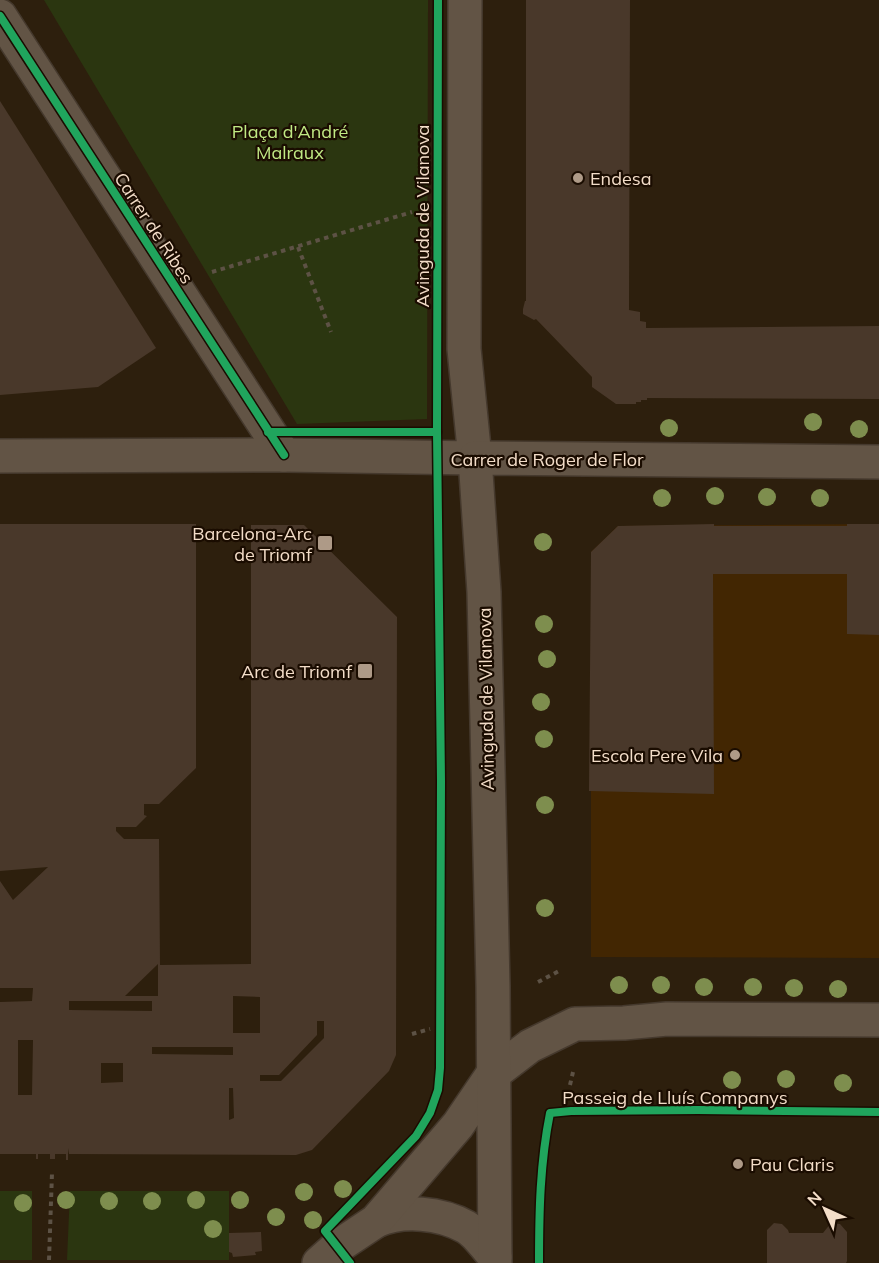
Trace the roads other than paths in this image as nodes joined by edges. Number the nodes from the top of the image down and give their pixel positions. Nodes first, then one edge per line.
1 (465, 0) edge
2 (0, 16) edge
3 (284, 455) junction
4 (0, 456) edge
5 (475, 458) junction
6 (879, 462) edge
7 (879, 1020) edge
8 (492, 1074) junction
9 (376, 1221) junction
10 (319, 1260) edge
11 (495, 1260) edge

1 - 5 street, Avinguda de Vilanova
2 - 3 street, Carrer de Ribes
3 - 4 street, Carrer de Roger de Flor
3 - 5 street, Carrer de Roger de Flor
5 - 6 street, Carrer de Roger de Flor
5 - 8 street, Avinguda de Vilanova
7 - 8 street
8 - 9 street
8 - 11 street
9 - 10 street
9 - 11 street

